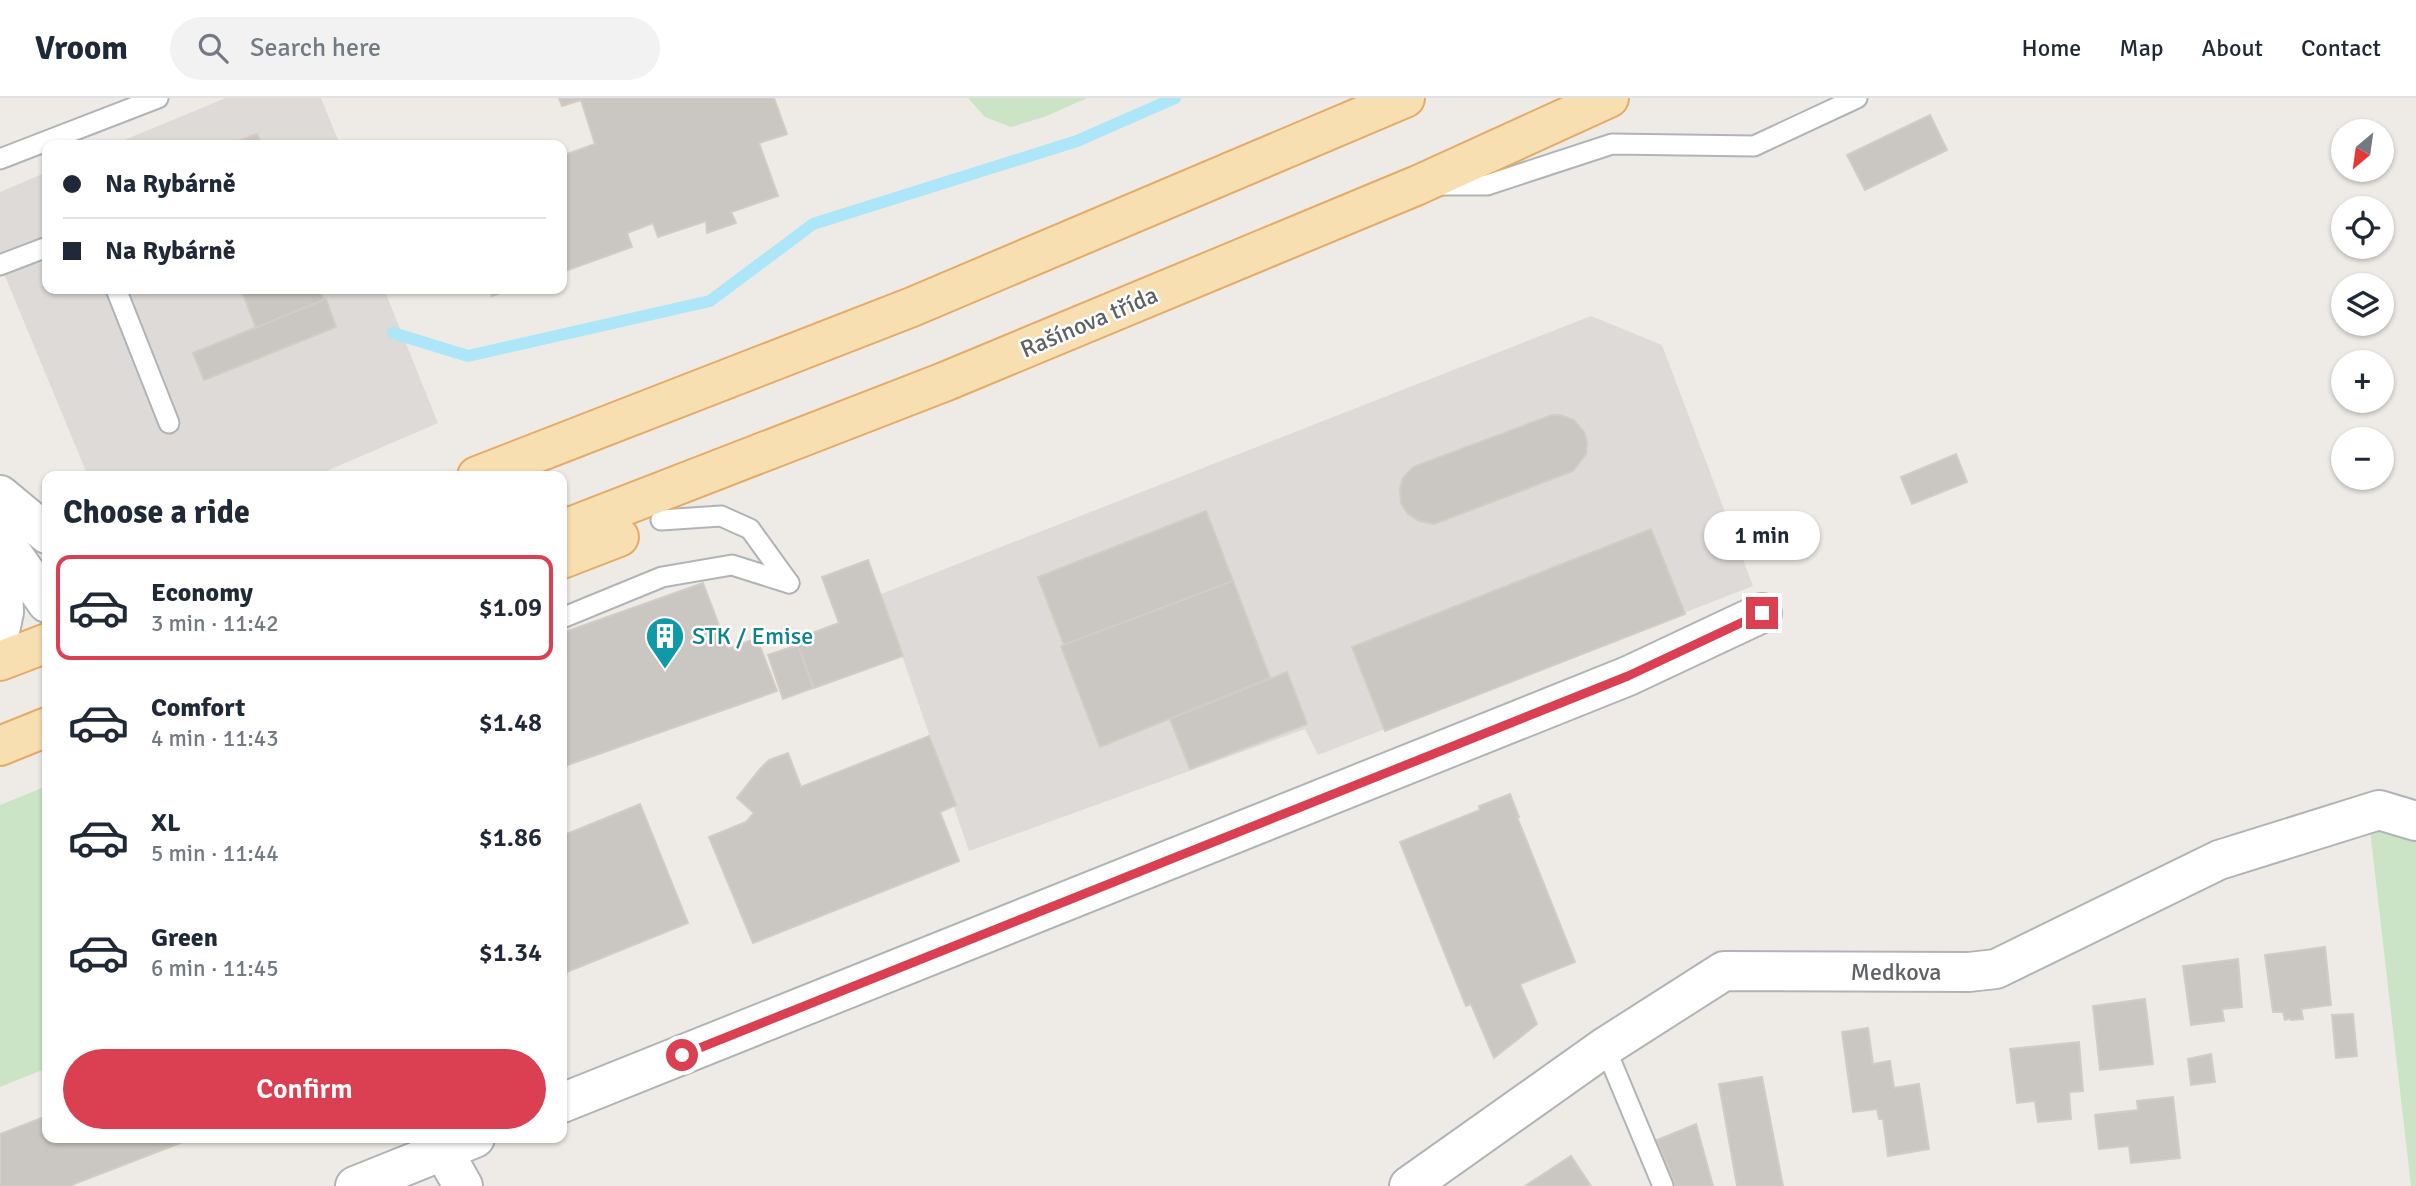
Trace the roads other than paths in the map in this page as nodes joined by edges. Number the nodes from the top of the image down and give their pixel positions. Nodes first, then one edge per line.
1 (158, 98) edge
2 (1405, 98) edge
3 (1609, 98) edge
4 (1857, 98) edge
5 (49, 140) edge
6 (42, 143) edge
7 (0, 159) edge
8 (1418, 185) junction
9 (42, 249) edge
10 (0, 265) edge
11 (118, 294) edge
12 (169, 423) dead end
13 (490, 471) edge
14 (0, 495) edge
15 (661, 520) joint
16 (567, 528) edge
17 (42, 530) edge
18 (1, 536) edge
19 (567, 557) edge
20 (42, 596) edge
21 (1762, 613) dead end
22 (567, 616) edge
23 (0, 631) edge
24 (42, 645) edge
25 (0, 661) edge
26 (42, 729) edge
27 (0, 747) edge
28 (2416, 821) edge
29 (1605, 1047) junction
30 (567, 1101) edge
31 (449, 1143) edge
32 (451, 1143) edge
33 (355, 1186) edge
34 (463, 1186) edge
35 (1409, 1186) edge
36 (1663, 1186) edge

1 - 5 lane
2 - 13 main road
3 - 8 main road, Rašínova třída
4 - 8 lane
6 - 7 lane
8 - 16 main road, Rašínova třída
9 - 10 lane
11 - 12 lane
14 - 17 street
15 - 19 main road
15 - 22 lane
18 - 20 street
18 - 23 street
21 - 30 street
24 - 25 main road
26 - 27 main road
28 - 29 street, Medkova
29 - 35 street, Medkova
29 - 36 lane
31 - 33 street
32 - 34 street

